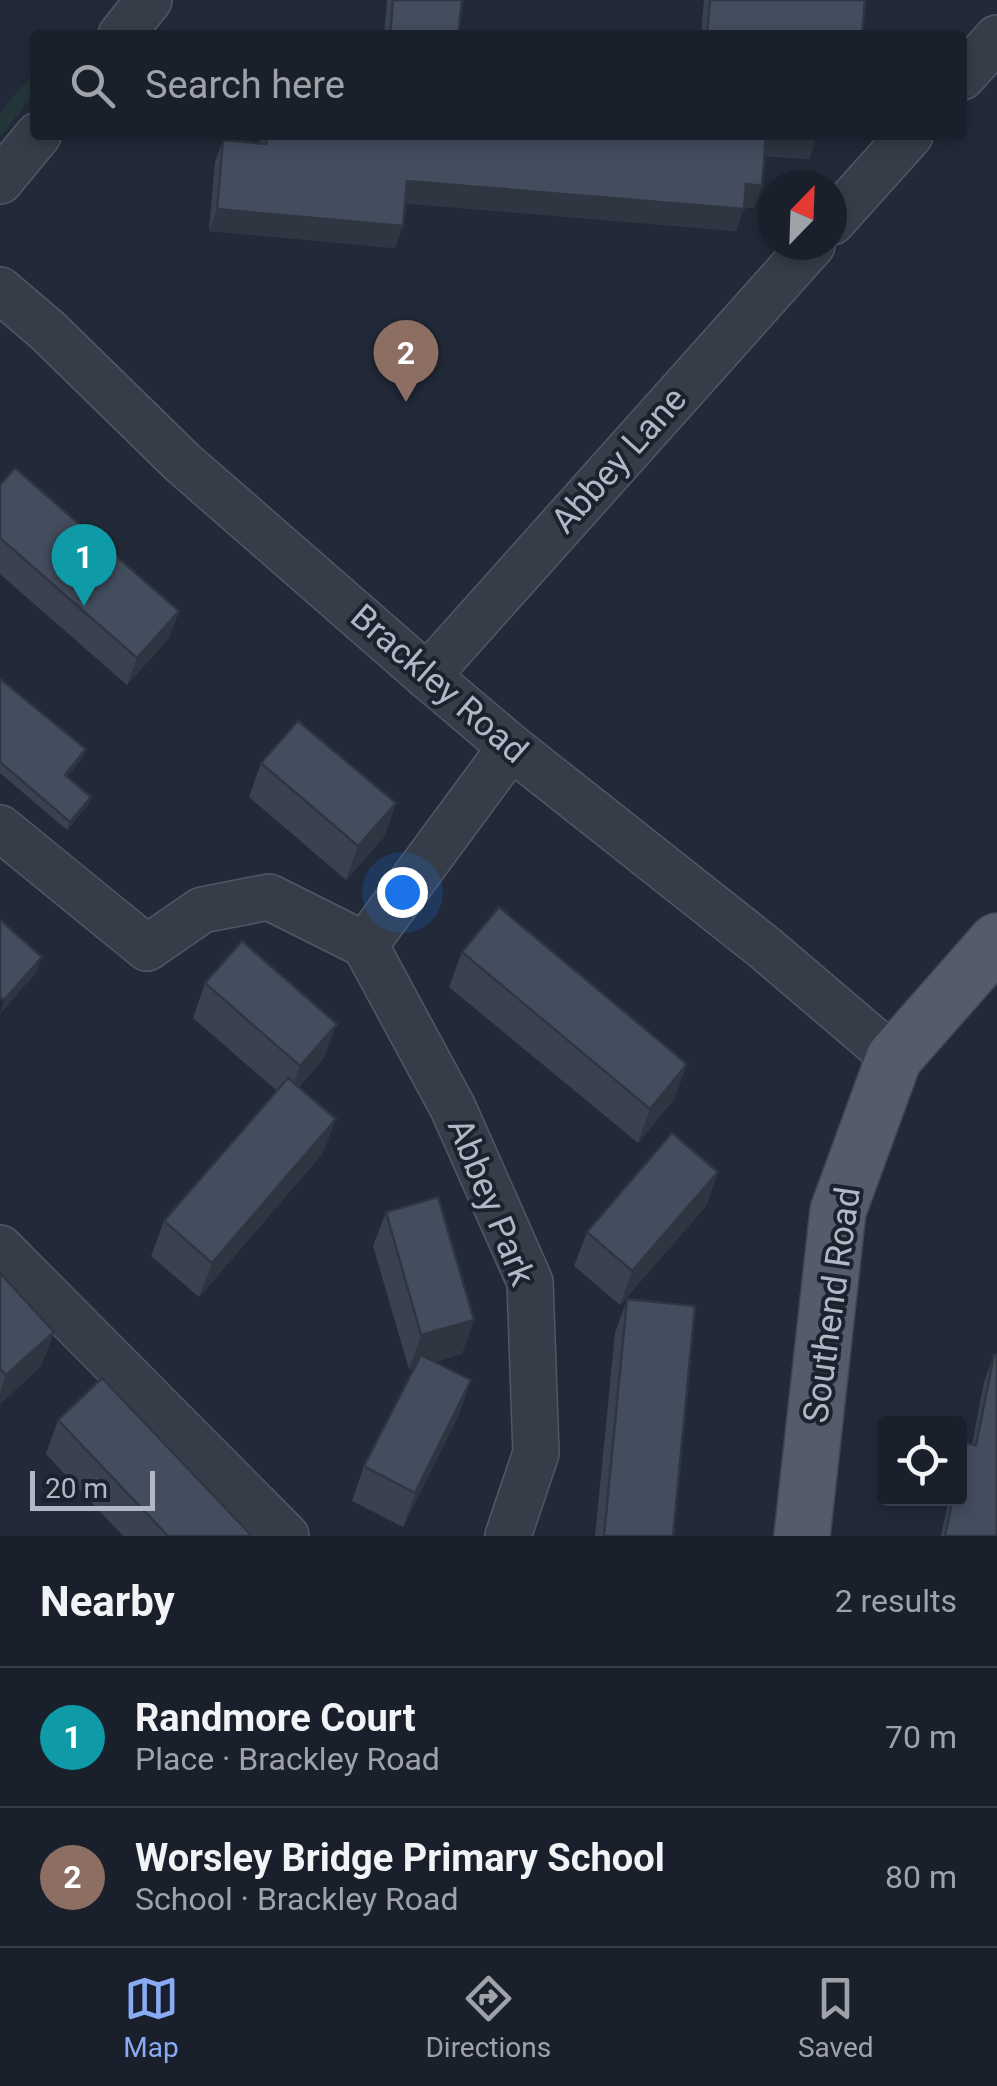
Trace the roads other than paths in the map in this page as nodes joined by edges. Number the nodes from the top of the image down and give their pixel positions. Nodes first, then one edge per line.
1 (149, 0) edge
2 (124, 30) edge
3 (34, 140) edge
4 (906, 140) edge
5 (0, 182) edge
6 (847, 205) edge
7 (799, 260) edge
8 (0, 290) edge
9 (427, 676) junction
10 (511, 748) junction
11 (0, 828) edge
12 (997, 941) edge
13 (365, 945) junction
14 (894, 1058) junction
15 (0, 1248) edge
16 (286, 1536) edge
17 (508, 1536) edge
18 (802, 1536) edge

1 - 2 street
3 - 5 street
4 - 6 street
7 - 9 street, Abbey Lane
8 - 9 street, Brackley Road
9 - 10 street, Brackley Road
10 - 13 street
10 - 14 street, Brackley Road
11 - 13 street
12 - 14 main road, Southend Road
13 - 17 street, Abbey Park
14 - 18 main road, Southend Road
15 - 16 street

